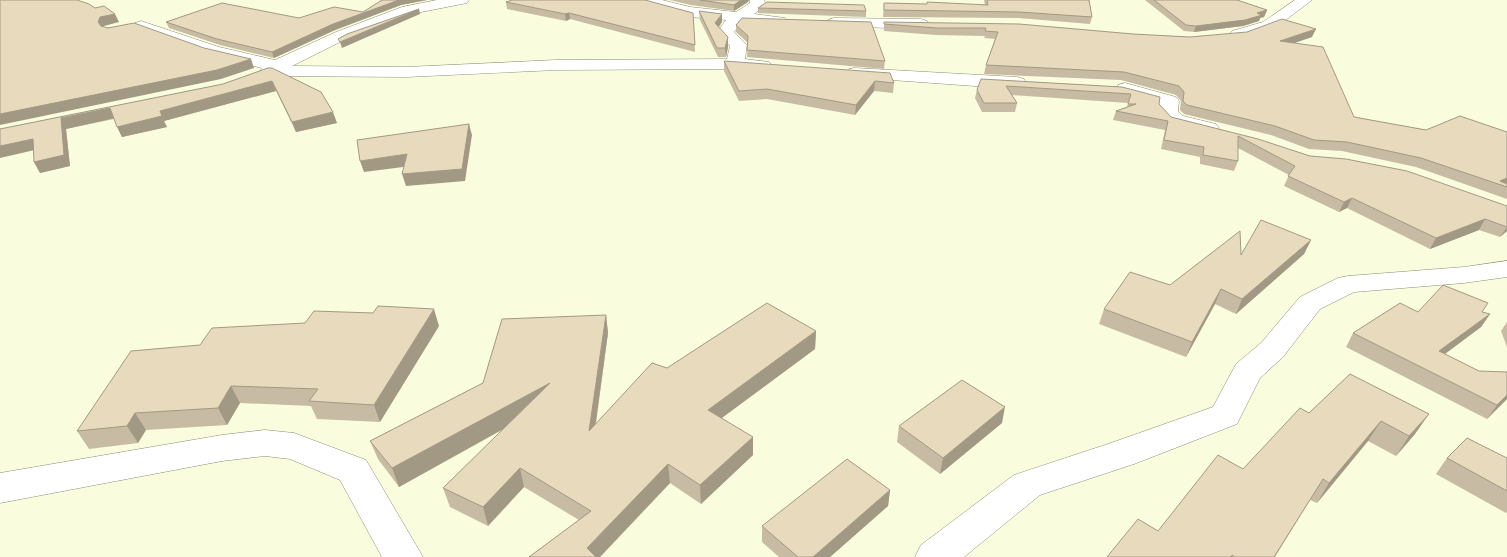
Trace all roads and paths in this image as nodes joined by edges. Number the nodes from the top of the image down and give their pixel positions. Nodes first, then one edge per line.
1 (462, 0) edge
2 (645, 0) edge
3 (757, 0) edge
4 (1305, 0) edge
5 (737, 18) junction
6 (792, 22) edge
7 (821, 23) edge
8 (939, 24) edge
9 (121, 28) edge
10 (1220, 36) edge
11 (735, 64) junction
12 (778, 67) edge
13 (834, 71) edge
14 (266, 72) junction
15 (1023, 87) edge
16 (1111, 88) edge
17 (1224, 132) edge
18 (1507, 269) edge
19 (0, 488) edge
20 (404, 557) edge
21 (935, 557) edge

1 - 14 street
2 - 5 street
3 - 5 street
4 - 10 street
5 - 6 street
5 - 11 street
7 - 8 street
9 - 14 street
11 - 12 street
11 - 14 street
13 - 15 street
16 - 17 street
18 - 21 street
19 - 20 street

